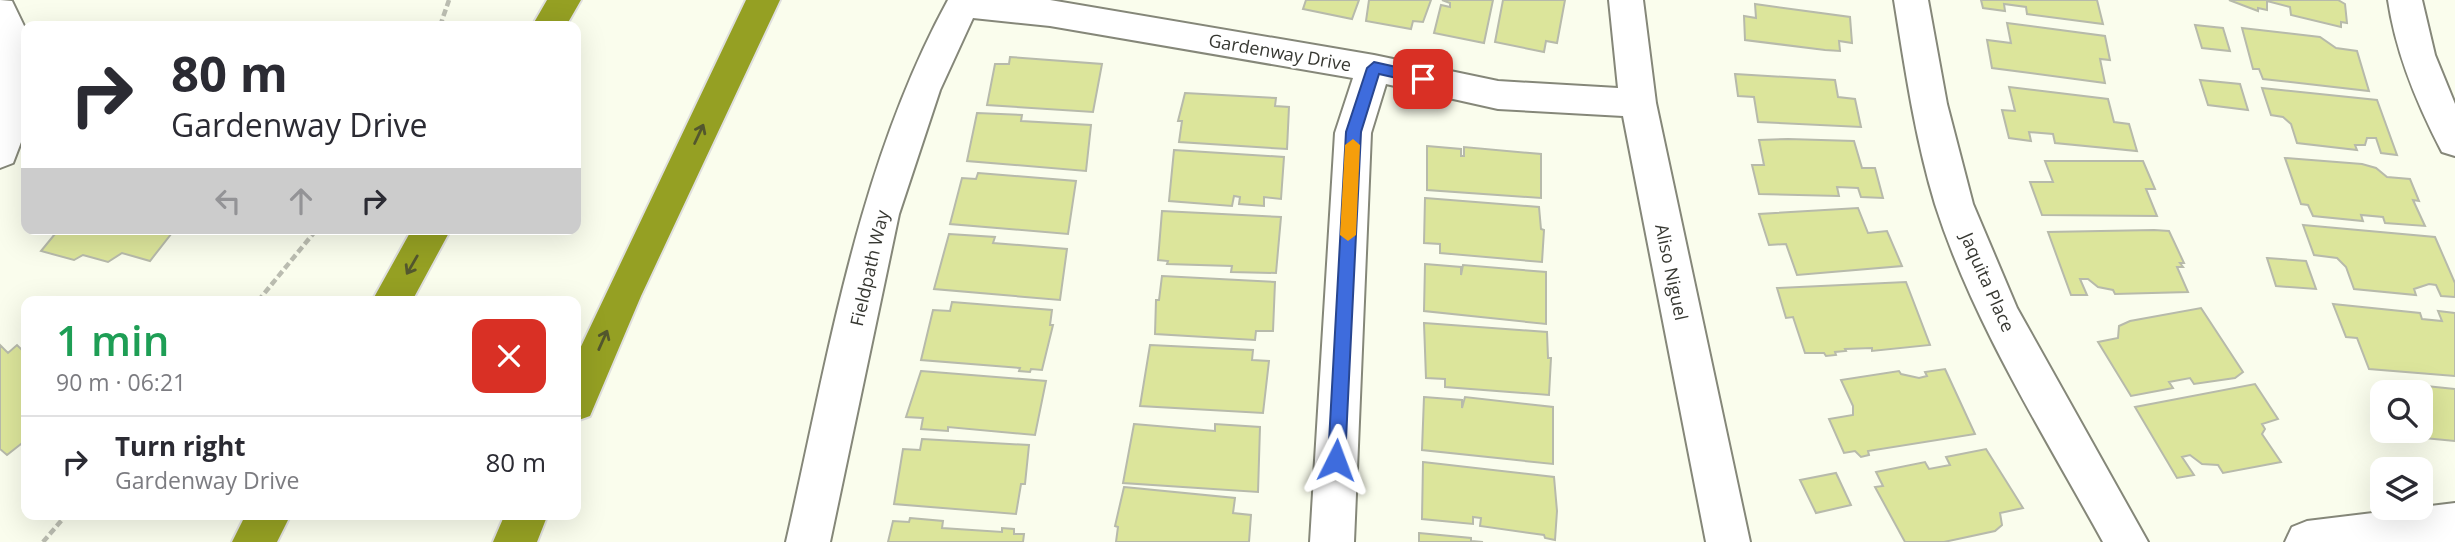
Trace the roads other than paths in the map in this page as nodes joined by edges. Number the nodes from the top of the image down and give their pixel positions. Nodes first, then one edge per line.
1 (564, 0) edge
2 (763, 0) edge
3 (1626, 0) edge
4 (1912, 0) edge
5 (2405, 0) edge
6 (963, 4) joint
7 (0, 10) edge
8 (552, 21) edge
9 (1374, 68) junction
10 (2442, 87) edge
11 (1638, 103) junction
12 (2455, 142) edge
13 (0, 153) edge
14 (429, 235) edge
15 (394, 296) edge
16 (581, 390) edge
17 (267, 520) edge
18 (524, 520) edge
19 (2455, 523) edge
20 (254, 542) edge
21 (515, 542) edge
22 (808, 542) edge
23 (1332, 542) edge
24 (1728, 542) edge
25 (2126, 542) edge
26 (2307, 542) edge

1 - 8 highway
16 -> 2 highway
3 - 11 street, Aliso Niguel
4 - 25 street, Jaquita Place
5 - 10 street
6 - 9 street, Gardenway Drive
6 - 22 street, Fieldpath Way
7 - 13 street
9 - 11 street, Gardenway Drive
9 - 23 street
10 - 12 street
11 - 24 street, Aliso Niguel
14 -> 15 highway
17 - 20 highway
18 - 21 highway
19 - 26 street

